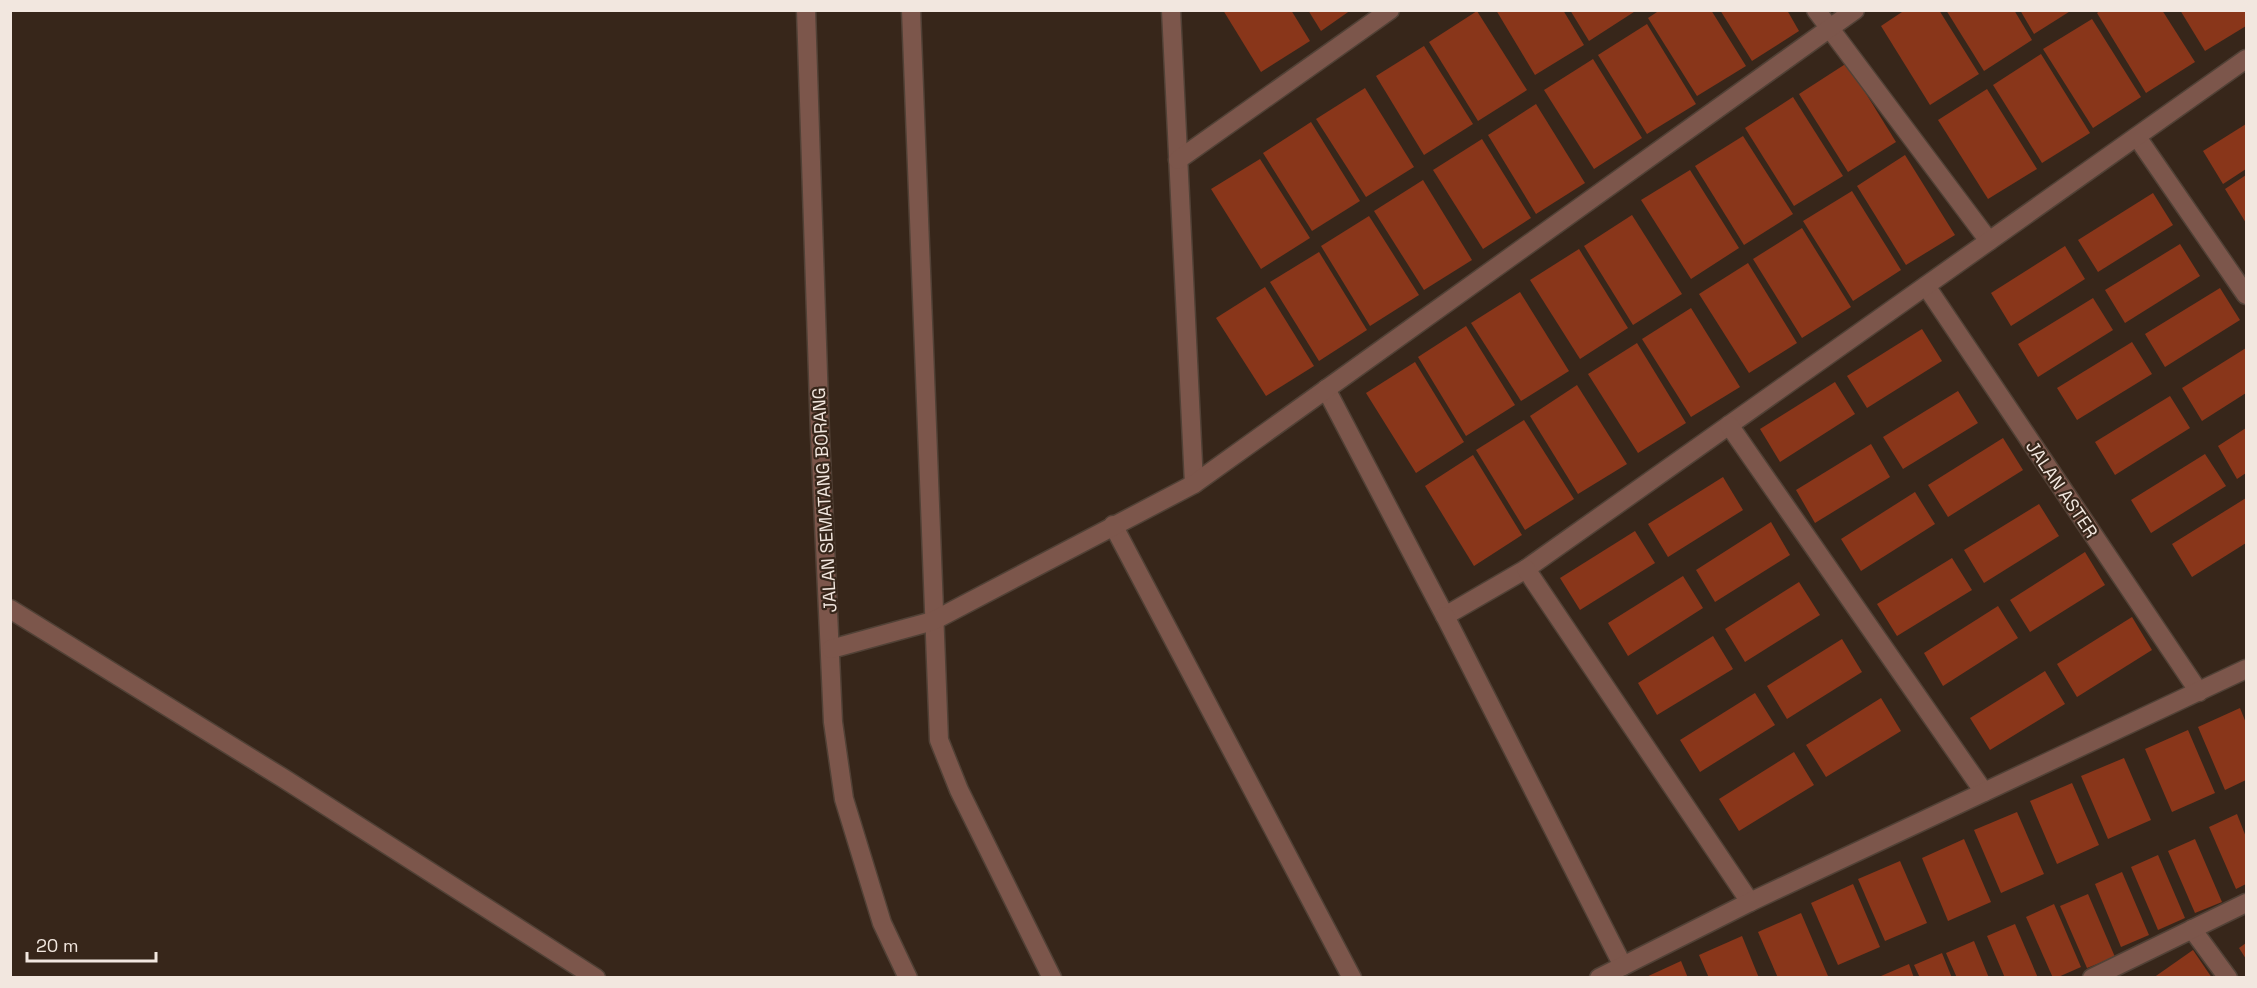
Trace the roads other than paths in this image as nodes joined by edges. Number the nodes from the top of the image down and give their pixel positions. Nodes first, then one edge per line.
1 (806, 10) edge
2 (911, 10) edge
3 (1171, 10) edge
4 (1390, 10) edge
5 (1816, 10) edge
6 (1855, 10) edge
7 (1829, 29) junction
8 (2247, 59) edge
9 (2137, 137) junction
10 (1178, 160) junction
11 (1989, 241) junction
12 (1926, 286) junction
13 (2247, 295) edge
14 (1326, 389) junction
15 (1729, 425) junction
16 (1194, 484) junction
17 (1113, 525) junction
18 (1526, 569) junction
19 (10, 609) edge
20 (1445, 616) junction
21 (933, 621) junction
22 (831, 649) junction
23 (2247, 669) edge
24 (2199, 692) junction
25 (1984, 792) junction
26 (1750, 902) junction
27 (2247, 903) edge
28 (2192, 929) junction
29 (1623, 966) junction
30 (596, 978) edge
31 (908, 978) edge
32 (1053, 978) edge
33 (1352, 978) edge
34 (1599, 978) edge
35 (2092, 978) edge
36 (2228, 978) edge

1 - 22 street, JALAN SEMATANG BORANG
2 - 21 street
3 - 10 street
4 - 10 street
5 - 7 street
6 - 7 street
7 - 11 street
7 - 14 street
8 - 9 street
9 - 11 street
9 - 13 street
10 - 16 street
11 - 12 street
12 - 15 street
12 - 24 street, JALAN ASTER
14 - 16 street
14 - 20 street
15 - 18 street
15 - 25 street
16 - 17 street
17 - 21 street
17 - 33 street
18 - 20 street
18 - 26 street
19 - 30 street
20 - 29 street
21 - 22 street
21 - 32 street
22 - 31 street, JALAN SEMATANG BORANG
23 - 24 street
24 - 25 street
25 - 26 street
26 - 29 street
27 - 28 street
28 - 35 street
28 - 36 street
29 - 34 street

